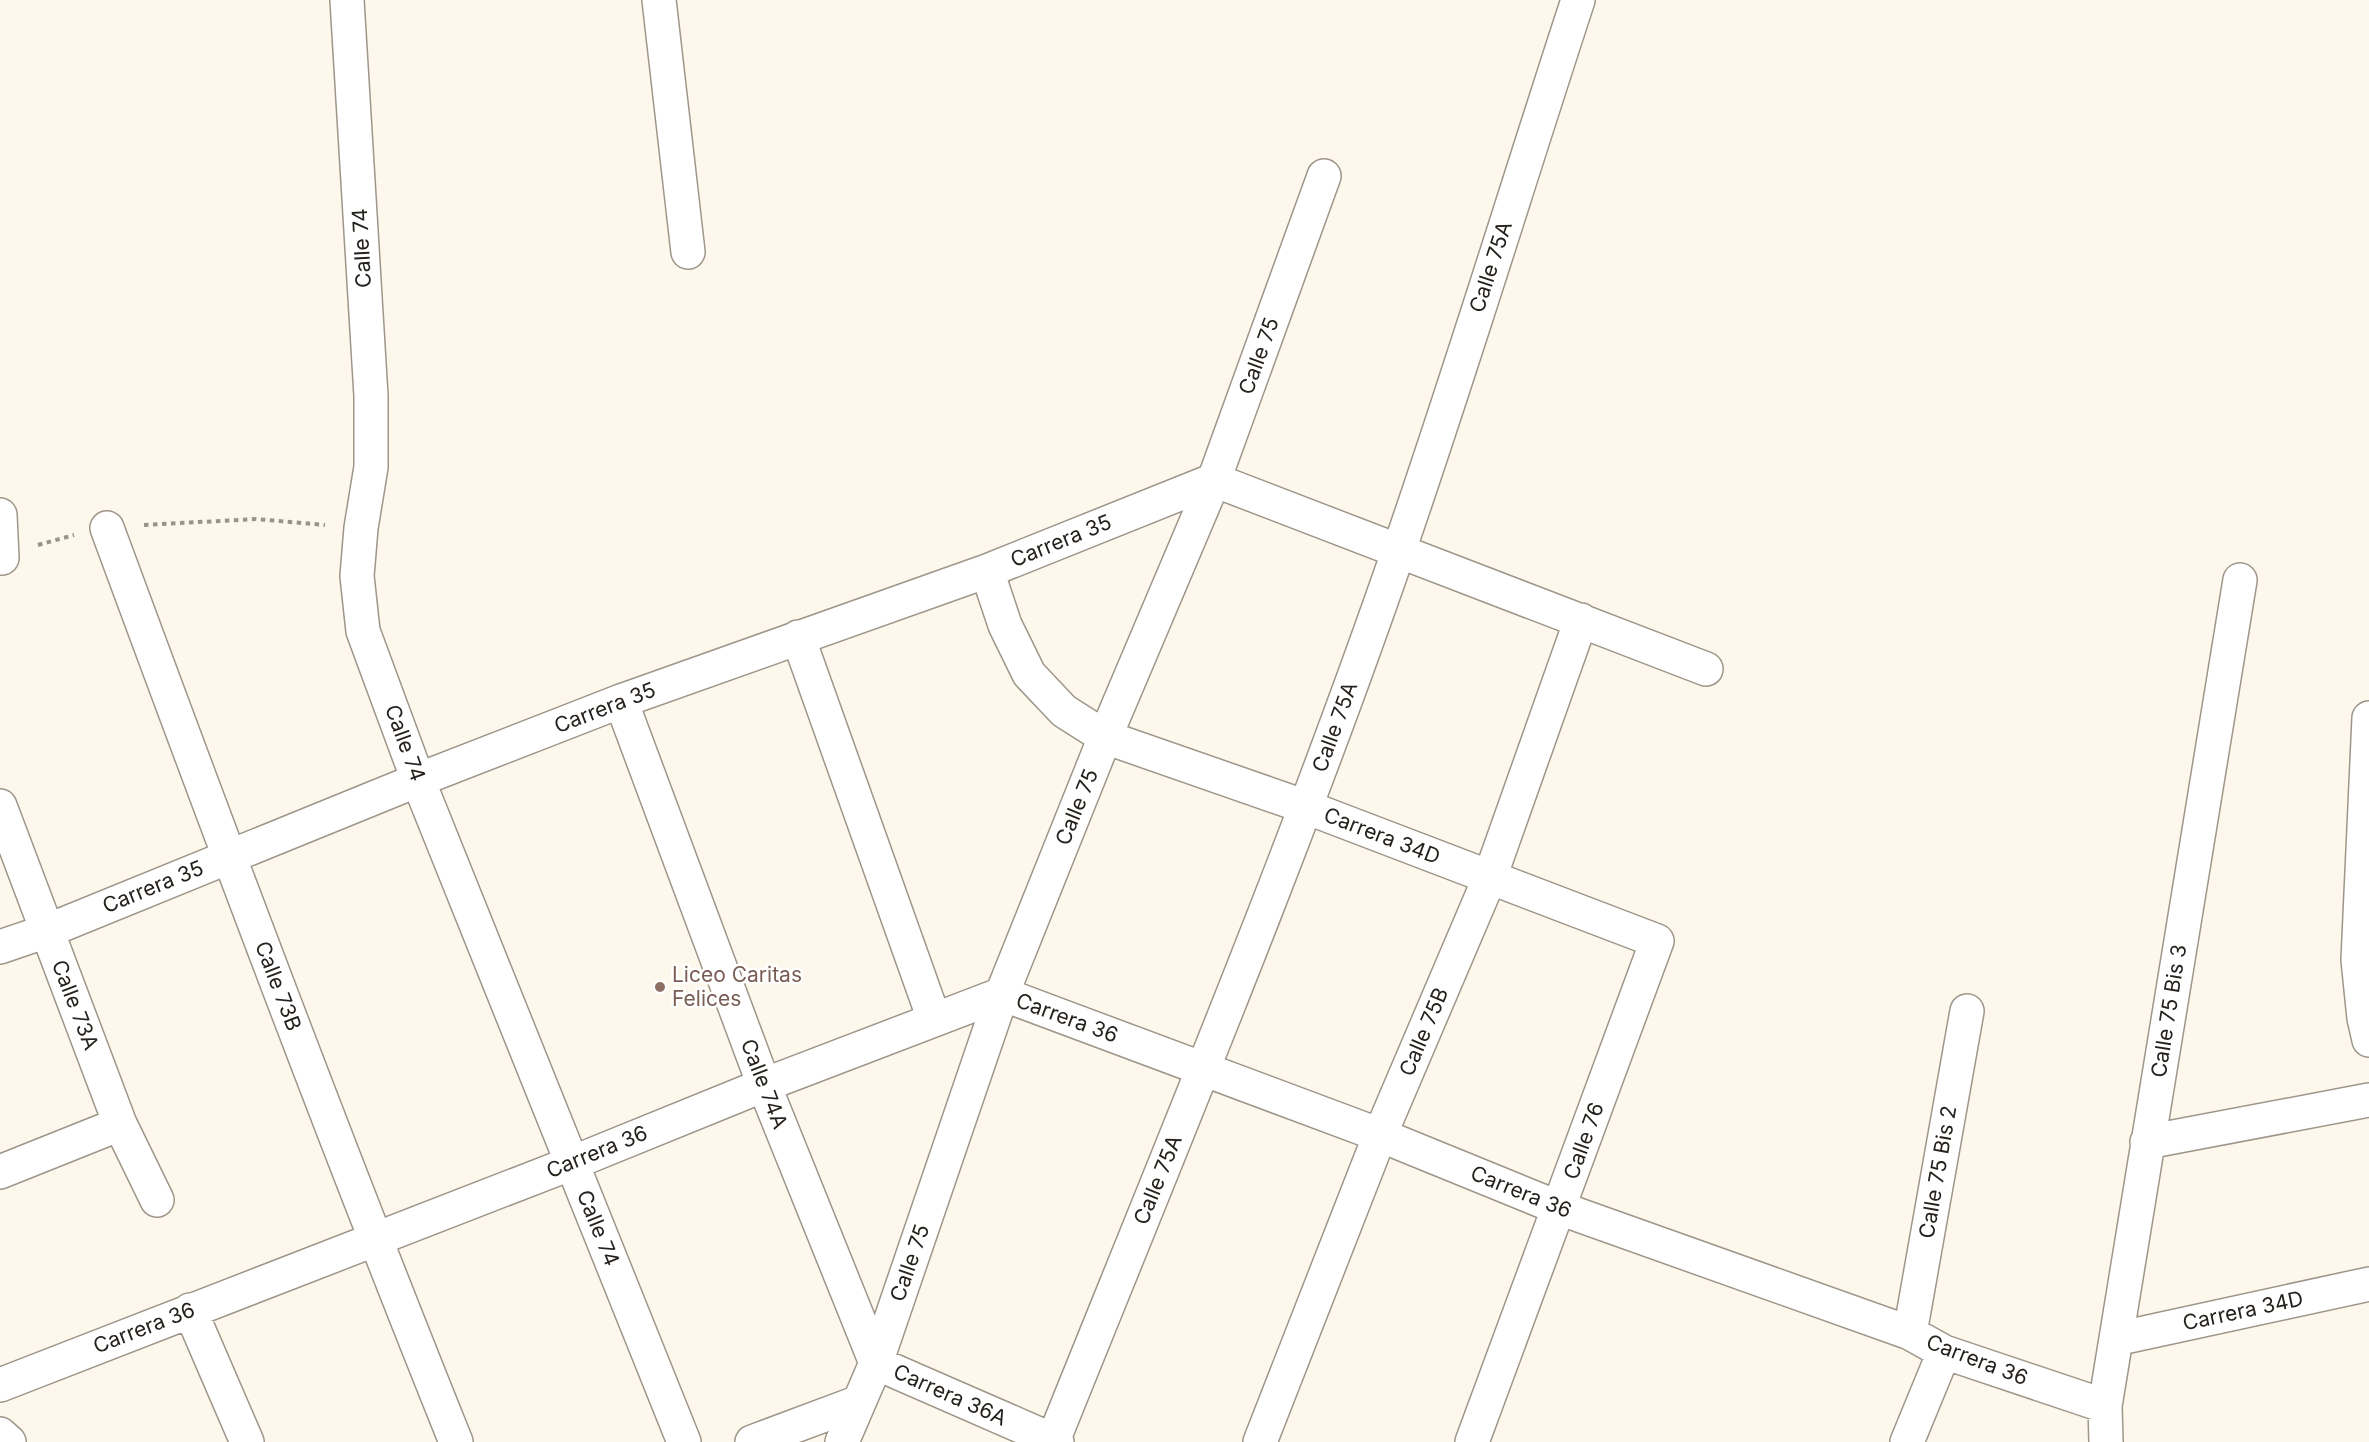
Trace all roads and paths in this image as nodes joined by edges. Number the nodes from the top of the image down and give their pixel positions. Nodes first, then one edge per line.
1 (347, 0) edge
2 (660, 0) edge
3 (1578, 0) edge
4 (1324, 176) dead end
5 (688, 252) dead end
6 (1214, 480) junction
7 (0, 515) edge
8 (107, 528) junction
9 (361, 528) junction
10 (1399, 550) junction
11 (2, 558) joint
12 (987, 570) junction
13 (2240, 580) dead end
14 (1581, 620) junction
15 (798, 637) junction
16 (1706, 669) dead end
17 (621, 701) junction
18 (2369, 718) edge
19 (1105, 737) junction
20 (418, 780) junction
21 (0, 806) edge
22 (1306, 807) junction
23 (228, 856) junction
24 (1490, 877) junction
25 (47, 931) junction
26 (1657, 941) joint
27 (0, 947) edge
28 (2364, 960) edge
29 (1002, 994) junction
30 (1967, 1011) dead end
31 (934, 1019) junction
32 (2369, 1040) edge
33 (1204, 1068) junction
34 (764, 1085) junction
35 (2369, 1100) edge
36 (120, 1124) junction
37 (1380, 1135) junction
38 (2147, 1142) junction
39 (572, 1163) junction
40 (0, 1172) edge
41 (157, 1200) dead end
42 (1559, 1208) junction
43 (375, 1240) junction
44 (2369, 1284) edge
45 (190, 1310) junction
46 (1910, 1333) junction
47 (2116, 1339) junction
48 (1944, 1352) junction
49 (876, 1363) junction
50 (0, 1385) edge
51 (859, 1402) junction
52 (2105, 1406) junction
53 (0, 1434) edge
54 (1055, 1441) edge
55 (9, 1442) edge
56 (247, 1442) edge
57 (456, 1442) edge
58 (684, 1442) edge
59 (752, 1442) edge
60 (842, 1442) edge
61 (1260, 1442) edge
62 (1472, 1442) edge
63 (1907, 1442) edge
64 (2106, 1442) edge

1 - 9 street, Calle 74
2 - 5 street
3 - 10 street, Calle 75A
4 - 6 street, Calle 75
6 - 10 street
6 - 12 street, Carrera 35
6 - 19 street, Calle 75
7 - 11 street
8 - 9 path
8 - 11 path
8 - 23 street, Calle 73B
9 - 20 street, Calle 74
10 - 14 street
10 - 22 street, Calle 75A
12 - 15 street, Carrera 35
12 - 19 street, Carrera 34D
13 - 38 street, Calle 75 Bis 3
14 - 16 street
14 - 24 street, Calle 75B
15 - 17 street, Carrera 35
15 - 31 street
17 - 20 street, Carrera 35
17 - 34 street, Calle 74A
18 - 28 street
19 - 22 street, Carrera 34D
19 - 29 street, Calle 75
20 - 23 street, Carrera 35
20 - 39 street, Calle 74
21 - 25 street, Calle 73A
22 - 24 street, Carrera 34D
22 - 33 street, Calle 75A
23 - 25 street, Carrera 35
23 - 43 street, Calle 73B
24 - 26 street, Carrera 34D
24 - 37 street, Calle 75B
25 - 27 street, Carrera 35
25 - 36 street, Calle 73A
26 - 42 street, Calle 76
28 - 32 street
29 - 31 street, Carrera 36
29 - 33 street, Carrera 36
29 - 49 street, Calle 75
30 - 46 street, Calle 75 Bis 2
31 - 34 street, Carrera 36
33 - 37 street, Carrera 36
33 - 54 street, Calle 75A
34 - 39 street, Carrera 36
34 - 49 street, Calle 74A
35 - 38 street
36 - 40 street
36 - 41 street, Calle 73A
37 - 42 street, Carrera 36
37 - 61 street, Calle 75B
38 - 47 street, Calle 75 Bis 3
39 - 43 street, Carrera 36
39 - 58 street, Calle 74
42 - 46 street, Carrera 36
42 - 62 street, Calle 76
43 - 45 street, Carrera 36
43 - 57 street, Calle 73B
44 - 47 street, Carrera 34D
45 - 50 street, Carrera 36
45 - 56 street
46 - 48 street, Carrera 36
47 - 52 street, Calle 75 Bis 3
48 - 52 street, Carrera 36
48 - 63 street
49 - 51 street, Calle 75
49 - 54 street, Carrera 36A
51 - 59 street
51 - 60 street, Calle 75
52 - 64 street, Calle 75 Bis 3
53 - 55 street

